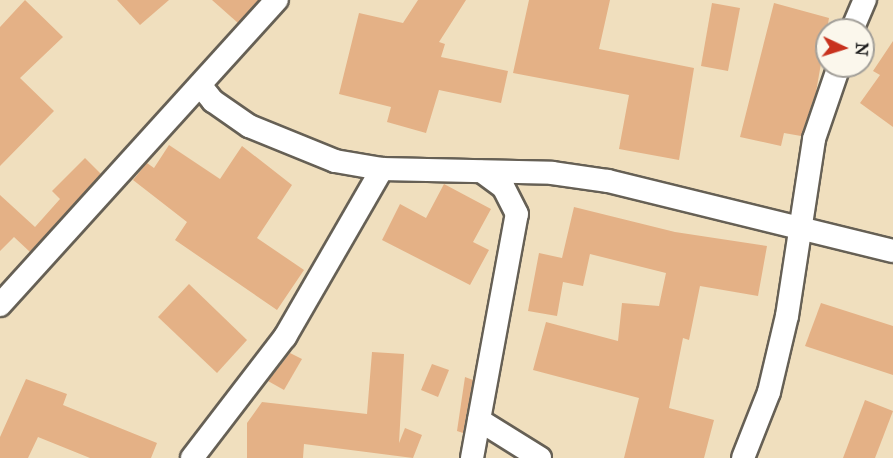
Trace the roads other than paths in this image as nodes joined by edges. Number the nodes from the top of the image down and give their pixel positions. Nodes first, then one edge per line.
1 (277, 0) edge
2 (865, 0) edge
3 (857, 18) edge
4 (835, 78) edge
5 (200, 85) junction
6 (382, 169) junction
7 (482, 172) junction
8 (799, 231) junction
9 (893, 251) edge
10 (0, 305) edge
11 (479, 420) junction
12 (192, 458) edge
13 (472, 458) edge
14 (540, 458) edge
15 (743, 458) edge

1 - 5 street
2 - 3 street
4 - 8 street
5 - 6 street
5 - 10 street
6 - 7 street
6 - 12 street
7 - 8 street
7 - 11 street
8 - 9 street
8 - 15 street
11 - 13 street
11 - 14 street

